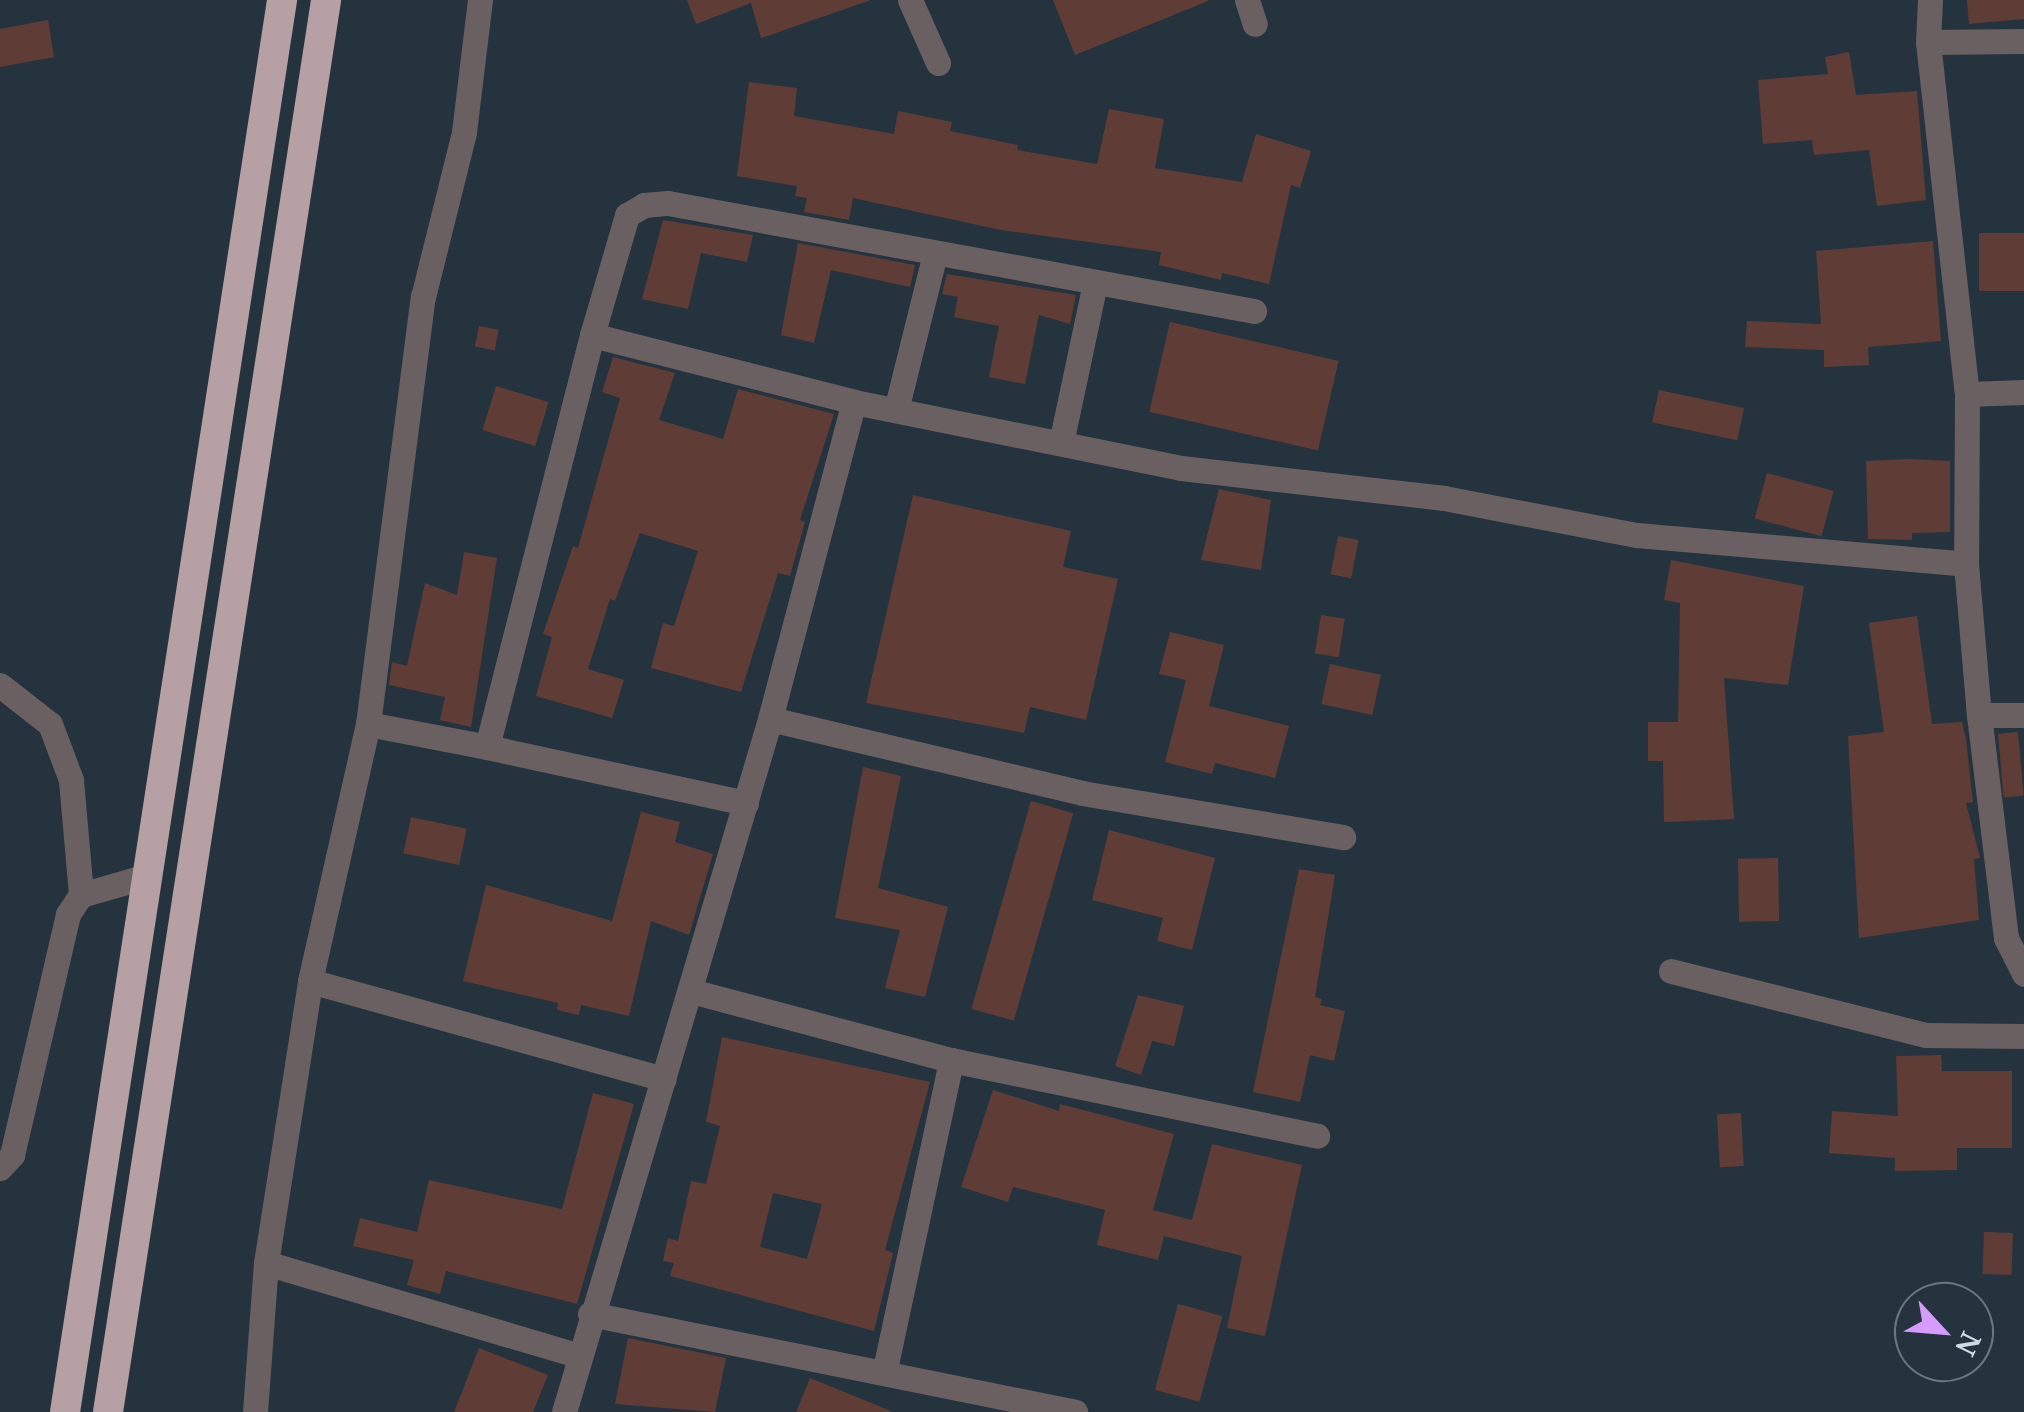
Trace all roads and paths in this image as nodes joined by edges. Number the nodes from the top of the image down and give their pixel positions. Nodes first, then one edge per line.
1 (282, 0) edge
2 (326, 0) edge
3 (480, 0) edge
4 (910, 0) edge
5 (1930, 0) edge
6 (2024, 40) edge
7 (1928, 42) junction
8 (938, 63) dead end
9 (935, 254) junction
10 (1095, 283) junction
11 (1254, 311) dead end
12 (592, 335) junction
13 (2024, 392) edge
14 (1966, 394) junction
15 (854, 402) junction
16 (896, 410) junction
17 (1061, 443) junction
18 (1966, 564) junction
19 (0, 685) edge
20 (1979, 715) junction
21 (2024, 715) edge
22 (770, 719) junction
23 (368, 724) junction
24 (487, 747) junction
25 (746, 802) junction
26 (1342, 837) dead end
27 (147, 876) junction
28 (82, 895) junction
29 (1671, 970) dead end
30 (2024, 974) edge
31 (310, 982) junction
32 (692, 990) junction
33 (2024, 1036) edge
34 (951, 1060) junction
35 (664, 1079) junction
36 (1317, 1136) dead end
37 (0, 1168) edge
38 (266, 1263) junction
39 (590, 1314) junction
40 (579, 1356) junction
41 (885, 1369) junction
42 (65, 1412) edge
43 (108, 1412) edge
44 (255, 1412) edge
45 (564, 1412) edge
46 (1075, 1412) edge

1 - 27 highway
2 - 43 highway
3 - 23 street
4 - 8 street
5 - 7 street
6 - 7 street
7 - 14 street
9 - 10 street
9 - 12 street
9 - 16 street
10 - 11 street
10 - 17 street
12 - 15 street
12 - 24 street
13 - 14 street
14 - 18 street
15 - 16 street
15 - 22 street
16 - 17 street
17 - 18 street
18 - 20 street
19 - 28 street
20 - 21 street
20 - 30 street
22 - 25 street
22 - 26 street
23 - 24 street
23 - 31 street
24 - 25 street
25 - 32 street
27 - 28 street
27 - 42 highway
28 - 37 street
29 - 33 street
31 - 35 street
31 - 38 street
32 - 34 street
32 - 35 street
34 - 36 street
34 - 41 street
35 - 39 street
38 - 40 street
38 - 44 street
39 - 40 street
39 - 41 street
40 - 45 street
41 - 46 street

